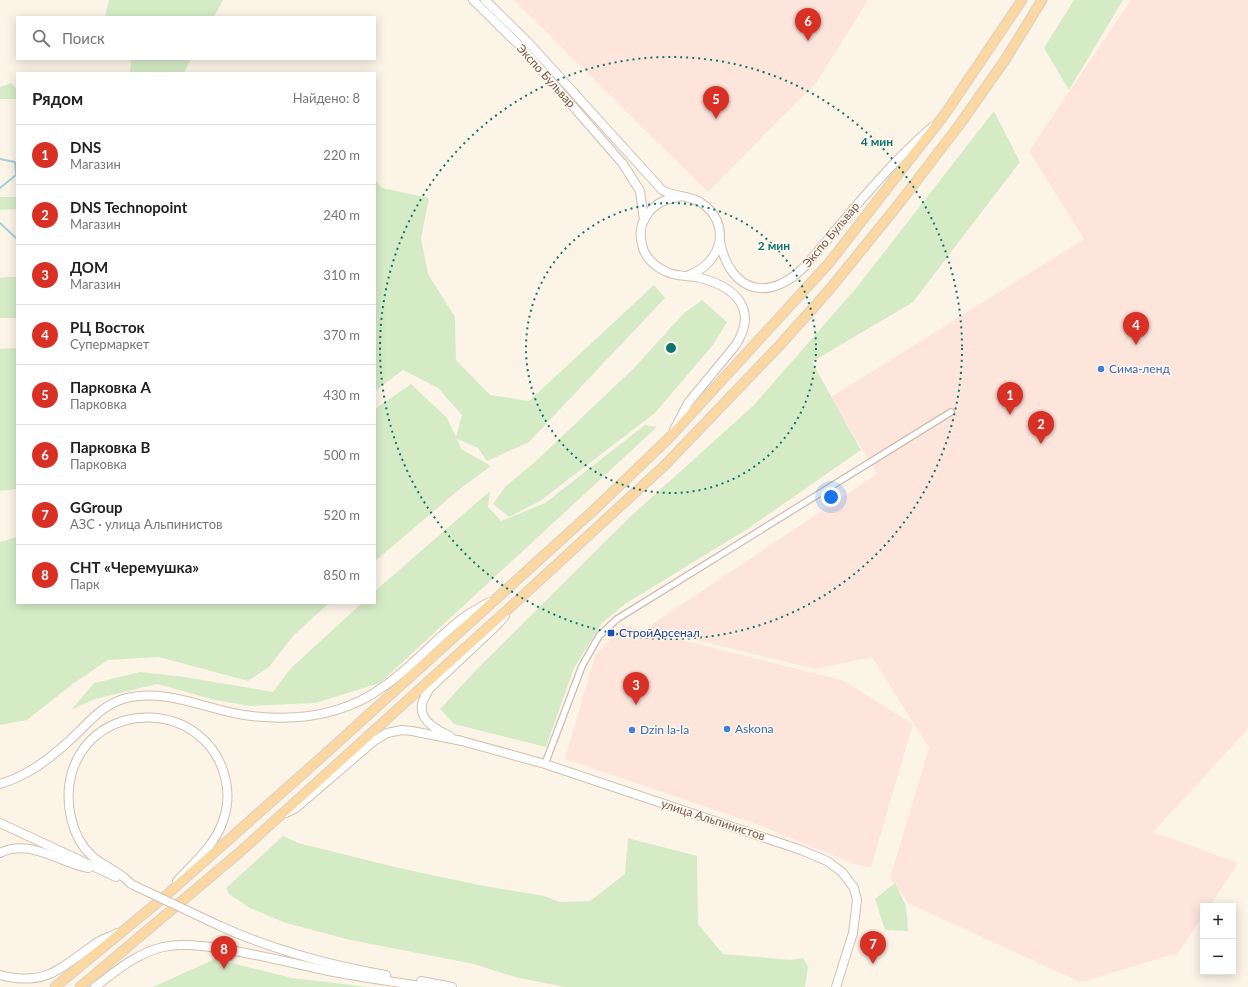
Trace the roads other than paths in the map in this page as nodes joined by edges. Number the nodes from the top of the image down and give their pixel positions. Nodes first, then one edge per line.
1 (473, 0) edge
2 (485, 0) edge
3 (1022, 0) edge
4 (1042, 0) edge
5 (940, 120) junction
6 (685, 197) junction
7 (644, 220) junction
8 (720, 241) junction
9 (689, 275) junction
10 (951, 412) dead end
11 (669, 438) junction
12 (500, 595) junction
13 (516, 602) junction
14 (462, 741) junction
15 (544, 764) junction
16 (0, 784) edge
17 (274, 821) junction
18 (0, 823) edge
19 (0, 853) edge
20 (103, 871) junction
21 (132, 884) junction
22 (163, 898) junction
23 (122, 931) junction
24 (0, 975) edge
25 (836, 985) edge
26 (55, 987) edge
27 (80, 987) edge
28 (95, 987) edge
29 (427, 987) edge
30 (452, 987) edge

1 - 7 main road, Экспо Бульвар
2 - 6 main road, Экспо Бульвар
3 - 5 main road
4 - 13 main road
5 - 8 main road, Экспо Бульвар
5 - 11 main road
6 - 7 main road, Экспо Бульвар
6 - 8 main road, Экспо Бульвар
7 - 9 main road, Экспо Бульвар
8 - 9 main road
9 - 11 main road, Экспо Бульвар
10 - 15 street
11 - 12 main road
12 - 16 main road
12 - 22 main road
13 - 14 main road
13 - 17 main road
14 - 15 main road, улица Альпинистов
14 - 17 main road
15 - 25 main road, улица Альпинистов
17 - 27 main road
18 - 20 main road
19 - 20 main road
20 - 21 main road
21 - 22 main road
21 - 30 main road, bridge
22 - 23 main road
23 - 24 main road
23 - 26 main road
28 - 29 main road

